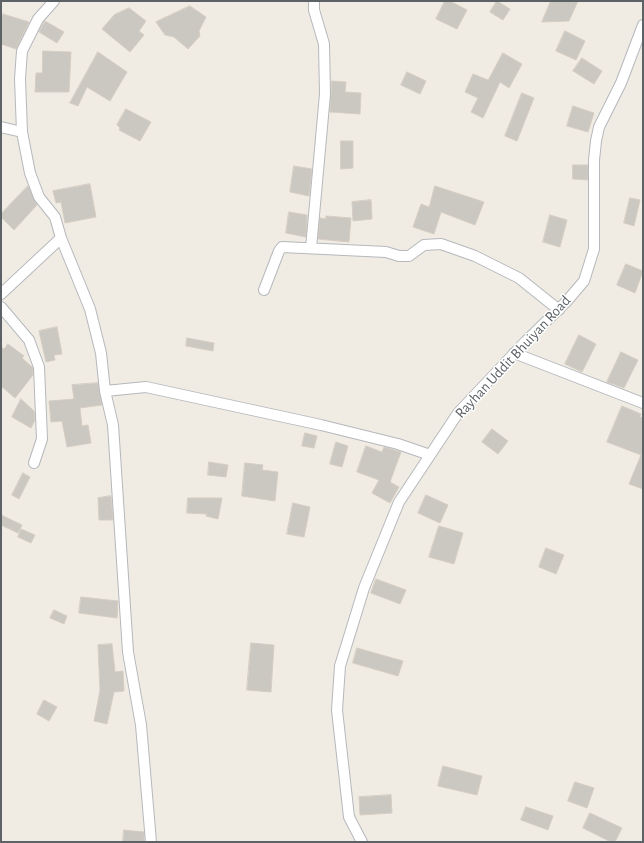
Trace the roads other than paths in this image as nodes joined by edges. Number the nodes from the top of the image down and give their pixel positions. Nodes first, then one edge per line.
1 (54, 1) edge
2 (314, 1) edge
3 (643, 25) edge
4 (1, 127) edge
5 (22, 132) junction
6 (61, 238) junction
7 (311, 248) junction
8 (264, 290) dead end
9 (1, 294) edge
10 (1, 307) edge
11 (559, 310) junction
12 (514, 353) junction
13 (107, 391) junction
14 (643, 403) edge
15 (430, 455) junction
16 (34, 463) dead end
17 (151, 842) edge
18 (362, 842) edge

1 - 5 street
2 - 7 street
3 - 11 street, Rayhan Uddit Bhuiyan Road
4 - 5 street
5 - 6 street
6 - 9 street
6 - 13 street
7 - 8 street
7 - 11 street
10 - 16 street
11 - 12 street, Rayhan Uddit Bhuiyan Road
12 - 14 street
12 - 15 street, Rayhan Uddit Bhuiyan Road
13 - 15 street
13 - 17 street
15 - 18 street, Rayhan Uddit Bhuiyan Road

